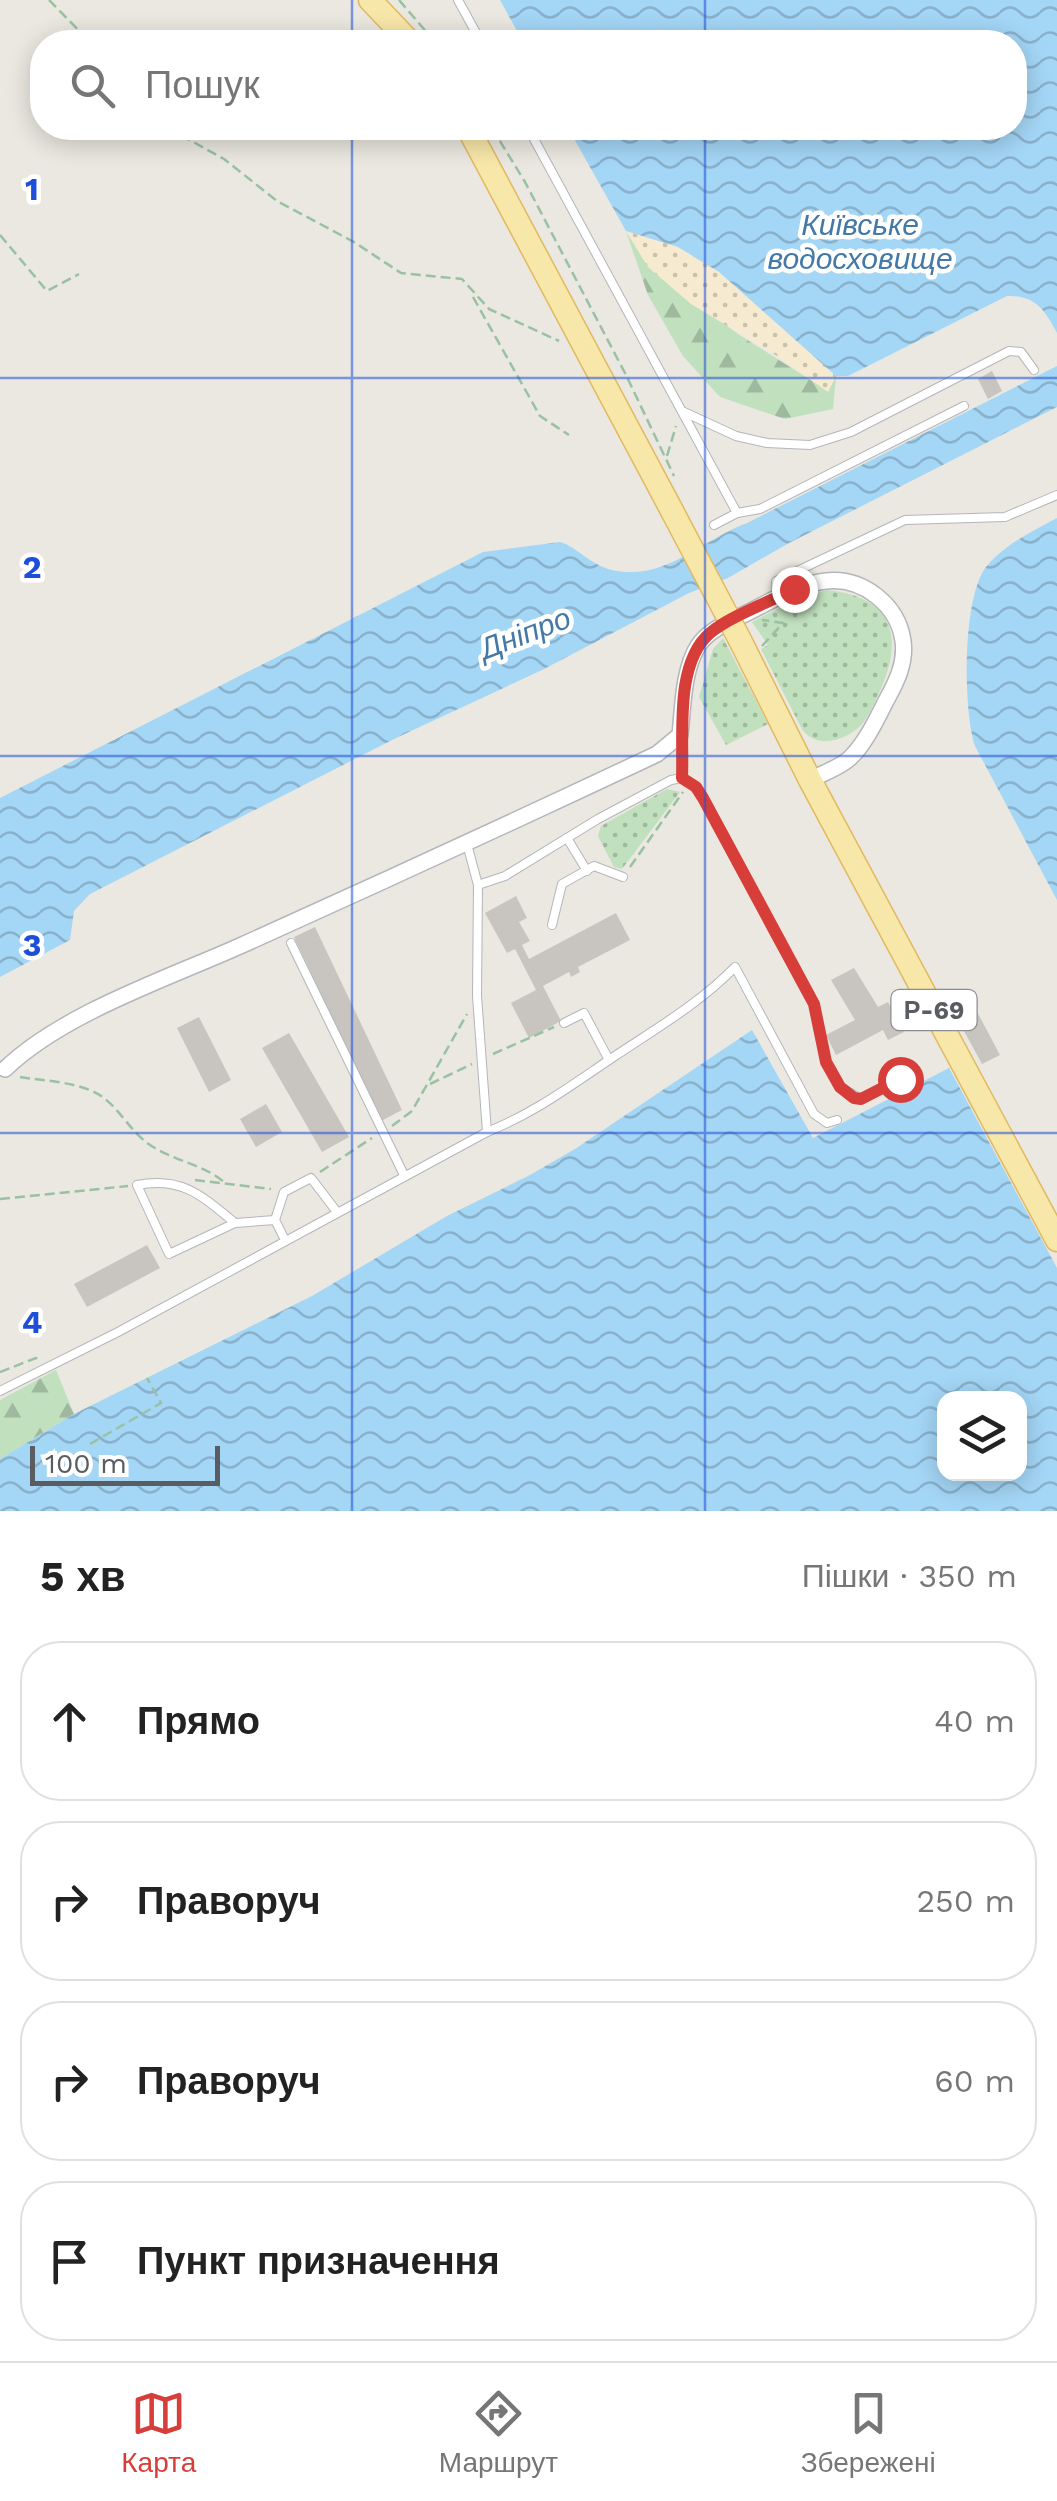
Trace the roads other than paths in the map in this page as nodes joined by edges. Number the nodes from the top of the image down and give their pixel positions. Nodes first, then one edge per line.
1 (370, 0) edge
2 (458, 0) edge
3 (399, 30) edge
4 (475, 30) edge
5 (475, 140) edge
6 (535, 140) edge
7 (1034, 370) dead end
8 (964, 406) dead end
9 (684, 412) junction
10 (1057, 495) edge
11 (736, 513) junction
12 (714, 525) dead end
13 (777, 598) junction
14 (680, 735) junction
15 (682, 778) junction
16 (810, 780) junction
17 (568, 838) junction
18 (467, 844) junction
19 (587, 870) junction
20 (623, 877) road end
21 (478, 884) junction
22 (552, 925) dead end
23 (291, 944) dead end
24 (564, 1023) road end
25 (608, 1060) junction
26 (5, 1073) edge
27 (900, 1079) dead end
28 (837, 1120) dead end
29 (487, 1132) junction
30 (404, 1175) junction
31 (337, 1212) junction
32 (275, 1220) junction
33 (235, 1222) junction
34 (286, 1240) junction
35 (1057, 1240) edge
36 (0, 1391) edge

1 - 3 main road
2 - 4 lane
5 - 16 main road, Р-69, bridge
6 - 9 lane
7 - 9 lane
8 - 11 lane
9 - 11 lane
10 - 13 lane
11 - 12 lane
13 - 14 street
13 - 16 street
14 - 15 lane
14 - 18 street
15 - 17 lane
15 - 27 lane
16 - 35 main road, Р-69
17 - 19 lane
17 - 21 lane
18 - 21 lane
18 - 26 street
19 - 20 lane
19 - 22 lane
21 - 29 lane
23 - 30 lane
24 - 25 lane
25 - 28 lane
25 - 29 lane
29 - 30 lane
30 - 31 lane
31 - 32 lane
31 - 34 lane
32 - 33 lane
32 - 34 lane
33 - 33 lane
34 - 36 lane

